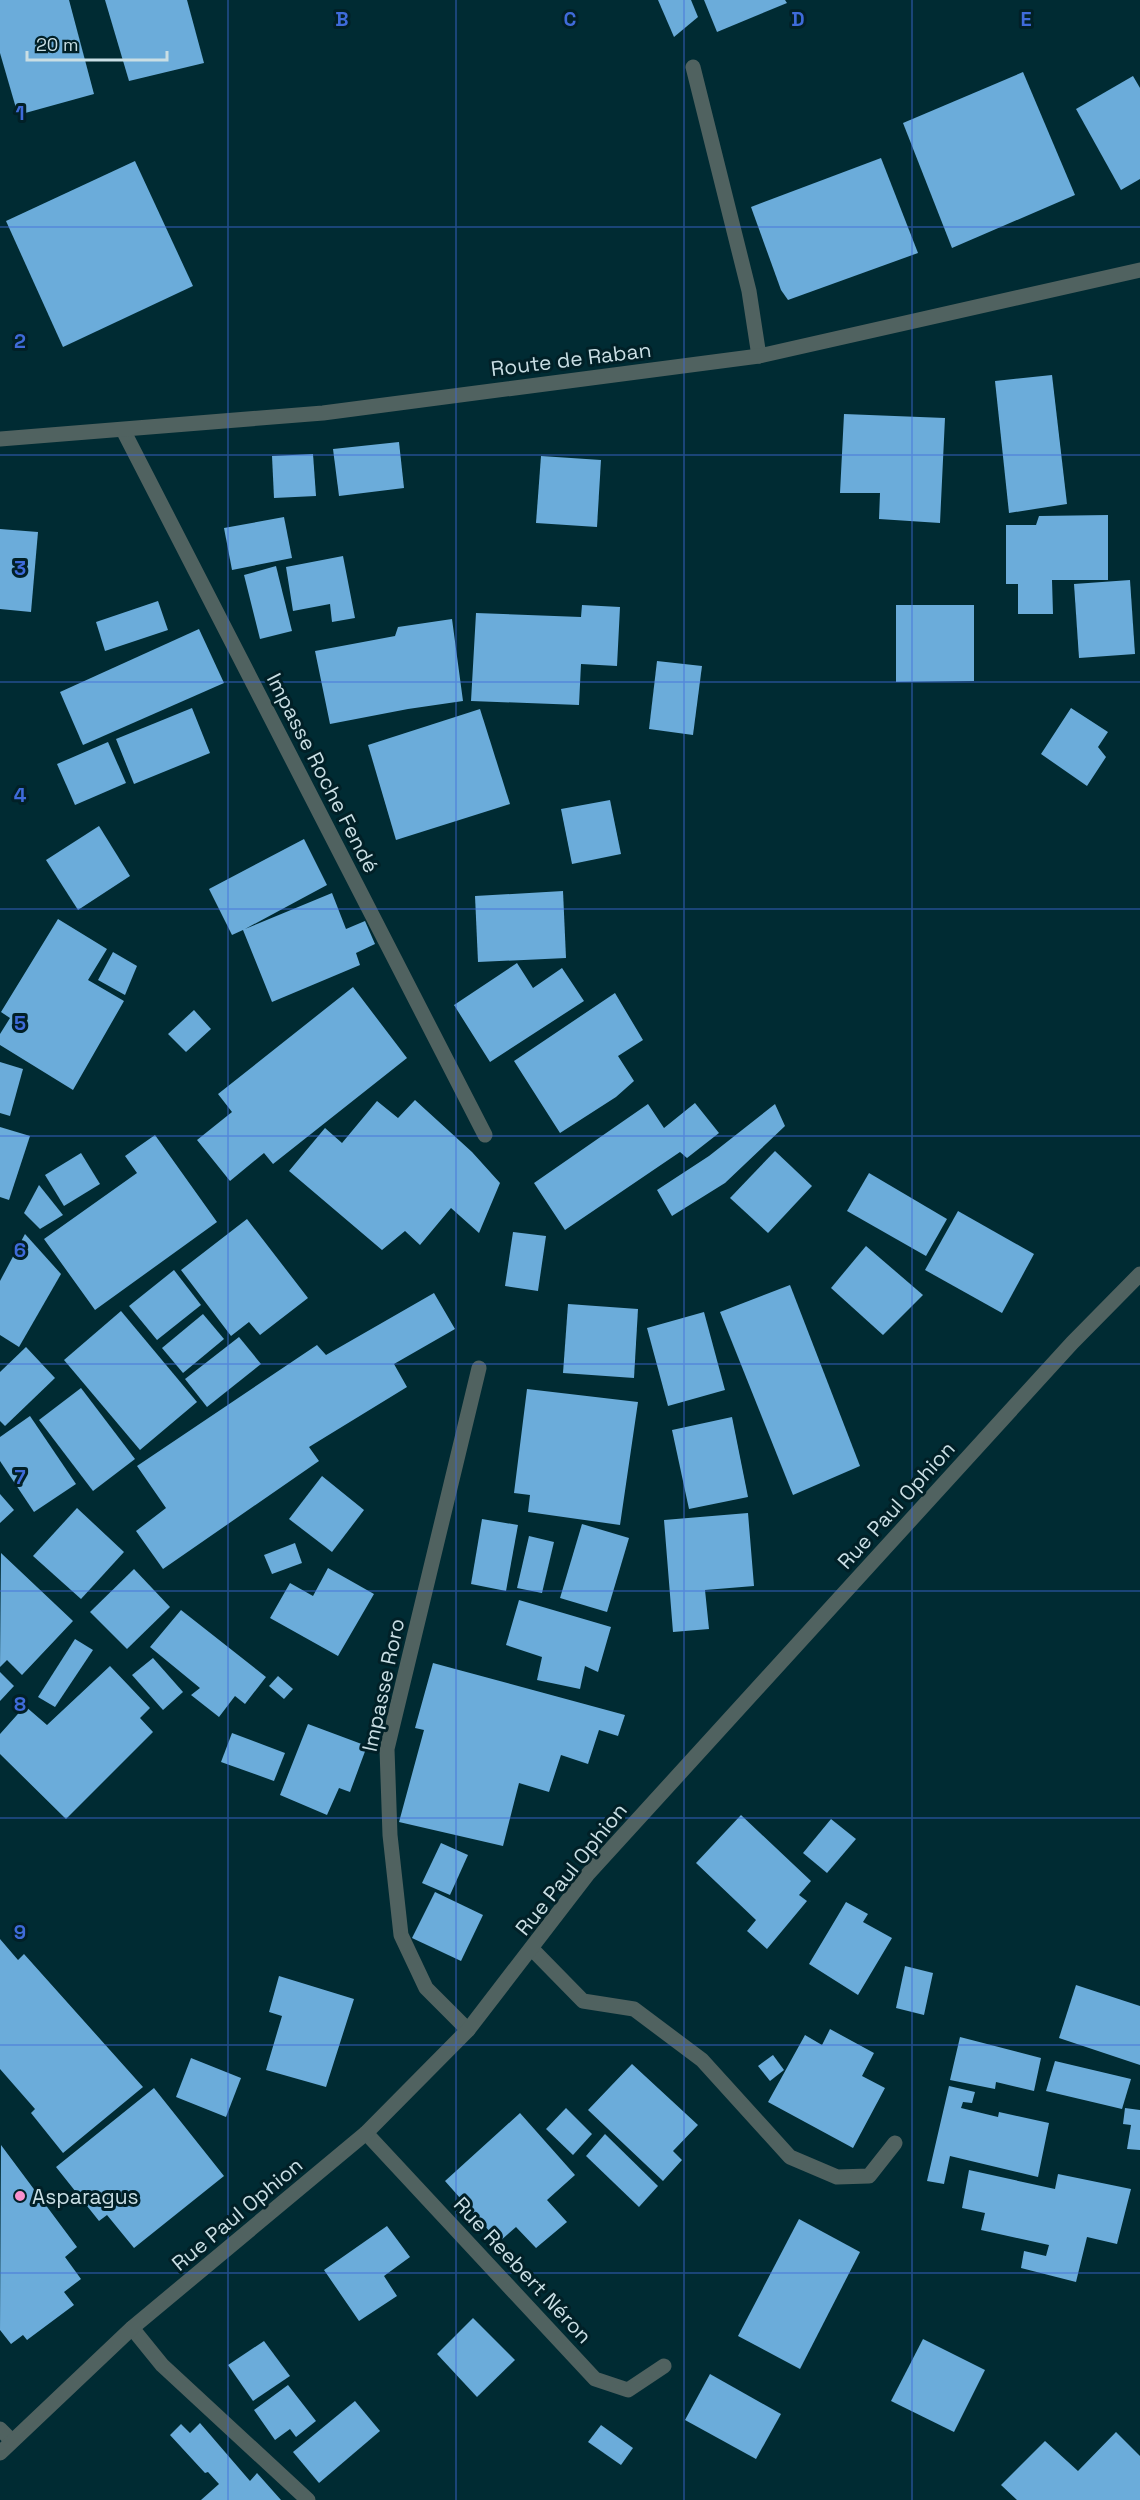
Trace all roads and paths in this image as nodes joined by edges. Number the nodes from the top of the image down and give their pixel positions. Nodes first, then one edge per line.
1 (693, 67) dead end
2 (1140, 270) edge
3 (759, 356) junction
4 (123, 430) junction
5 (0, 440) edge
6 (484, 1135) dead end
7 (1140, 1274) edge
8 (479, 1368) dead end
9 (532, 1950) junction
10 (468, 2030) junction
11 (366, 2133) junction
12 (895, 2143) dead end
13 (132, 2328) junction
14 (664, 2366) dead end
15 (6, 2435) edge
16 (0, 2453) edge
17 (308, 2500) edge

1 - 3 street
2 - 3 street, Route de Raban
3 - 4 street, Route de Raban
4 - 5 street, Route de Raban
4 - 6 street, Impasse Roche Fendé
7 - 9 street, Rue Paul Ophion
8 - 10 street, Impasse Roro
9 - 10 street, Rue Paul Ophion
9 - 12 street
10 - 11 street, Rue Paul Ophion
11 - 13 street, Rue Paul Ophion
11 - 14 street, Rue Reebert Néron
13 - 15 street, Rue Paul Ophion
13 - 17 street
15 - 16 street, Rue Paul Ophion

